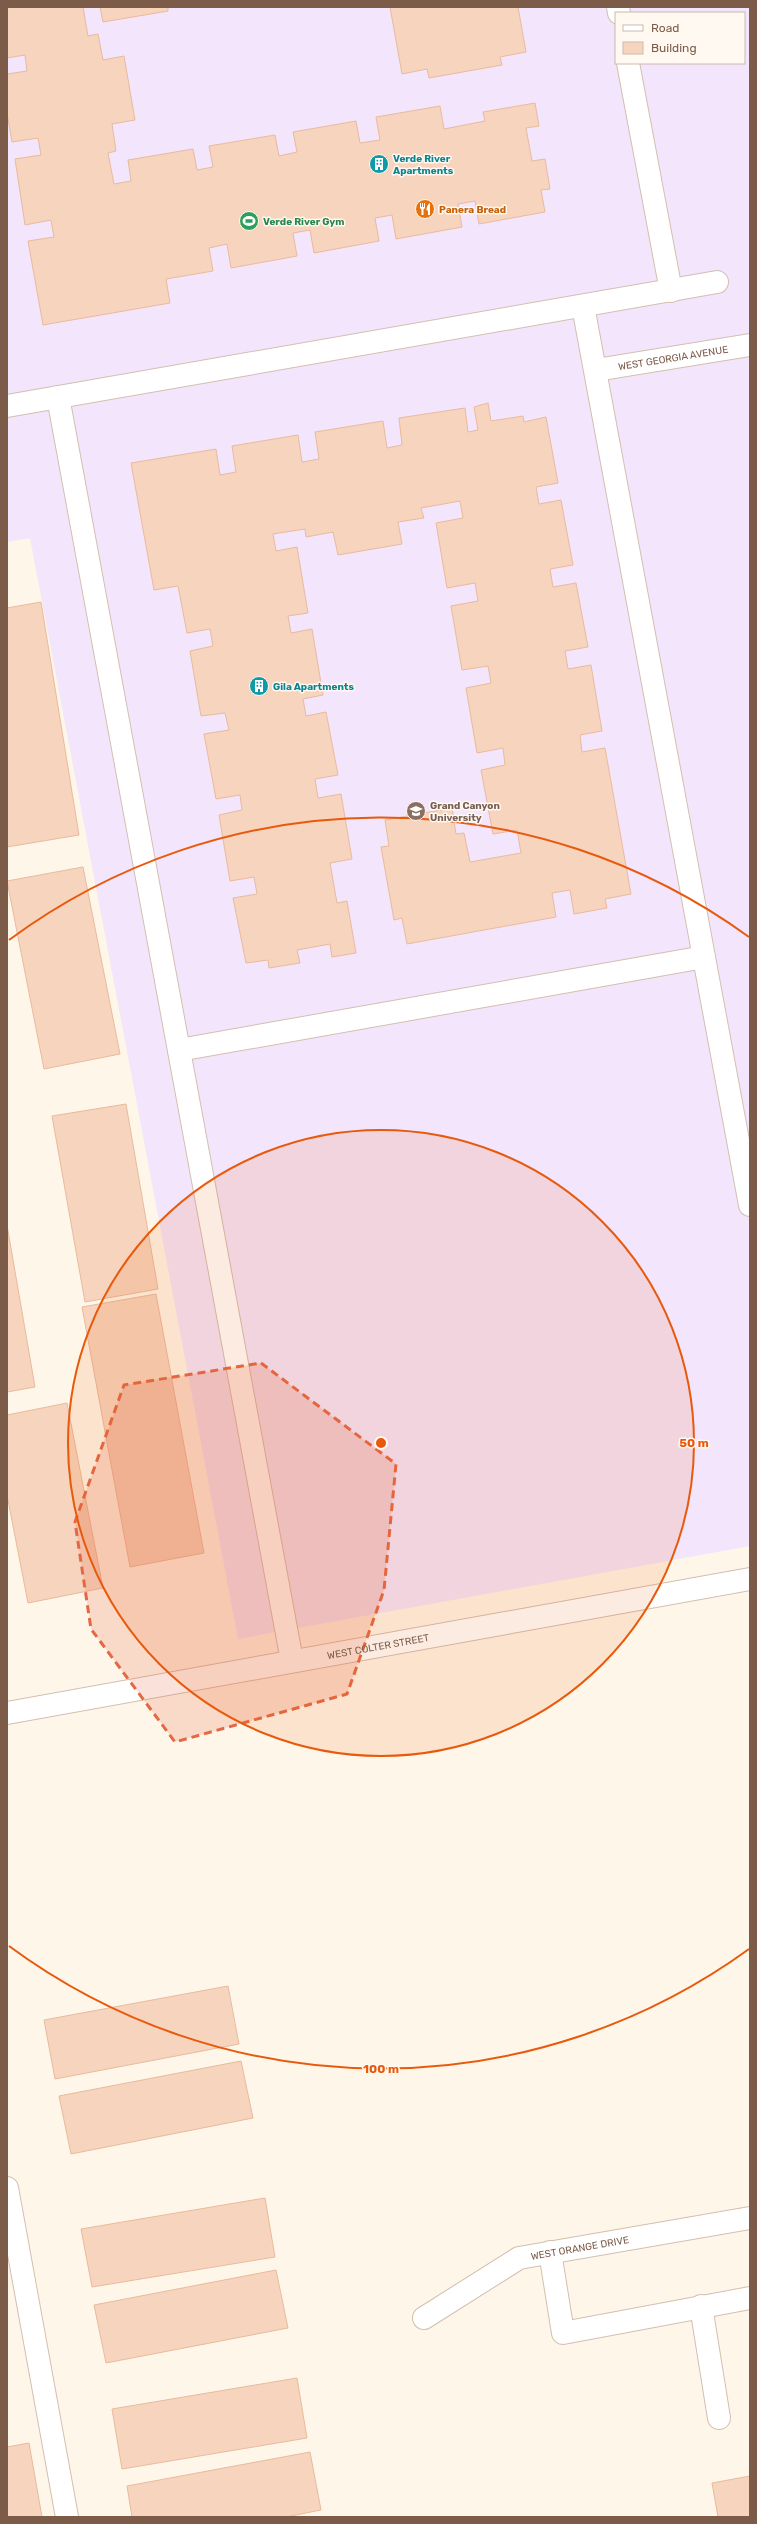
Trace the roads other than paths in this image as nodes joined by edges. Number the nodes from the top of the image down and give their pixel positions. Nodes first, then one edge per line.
1 (628, 64) edge
2 (718, 282) dead end
3 (671, 291) junction
4 (584, 306) junction
5 (750, 344) edge
6 (596, 370) junction
7 (58, 397) junction
8 (7, 406) edge
9 (704, 957) junction
10 (179, 1050) junction
11 (750, 1205) edge
12 (750, 1579) edge
13 (292, 1661) junction
14 (7, 1713) edge
15 (7, 2188) edge
16 (750, 2218) edge
17 (550, 2252) junction
18 (750, 2298) edge
19 (701, 2306) junction
20 (424, 2318) dead end
21 (719, 2418) dead end
22 (67, 2517) edge

1 - 3 street
2 - 3 street
3 - 4 street
4 - 6 street
4 - 7 street
5 - 6 street, WEST GEORGIA AVENUE
6 - 9 street
7 - 8 street
7 - 10 street
9 - 10 street
9 - 11 street
10 - 13 street
12 - 13 street, WEST COLTER STREET
13 - 14 street, WEST COLTER STREET
15 - 22 street
16 - 17 street, WEST ORANGE DRIVE
17 - 19 street
17 - 20 street, WEST ORANGE DRIVE
18 - 19 street
19 - 21 street

